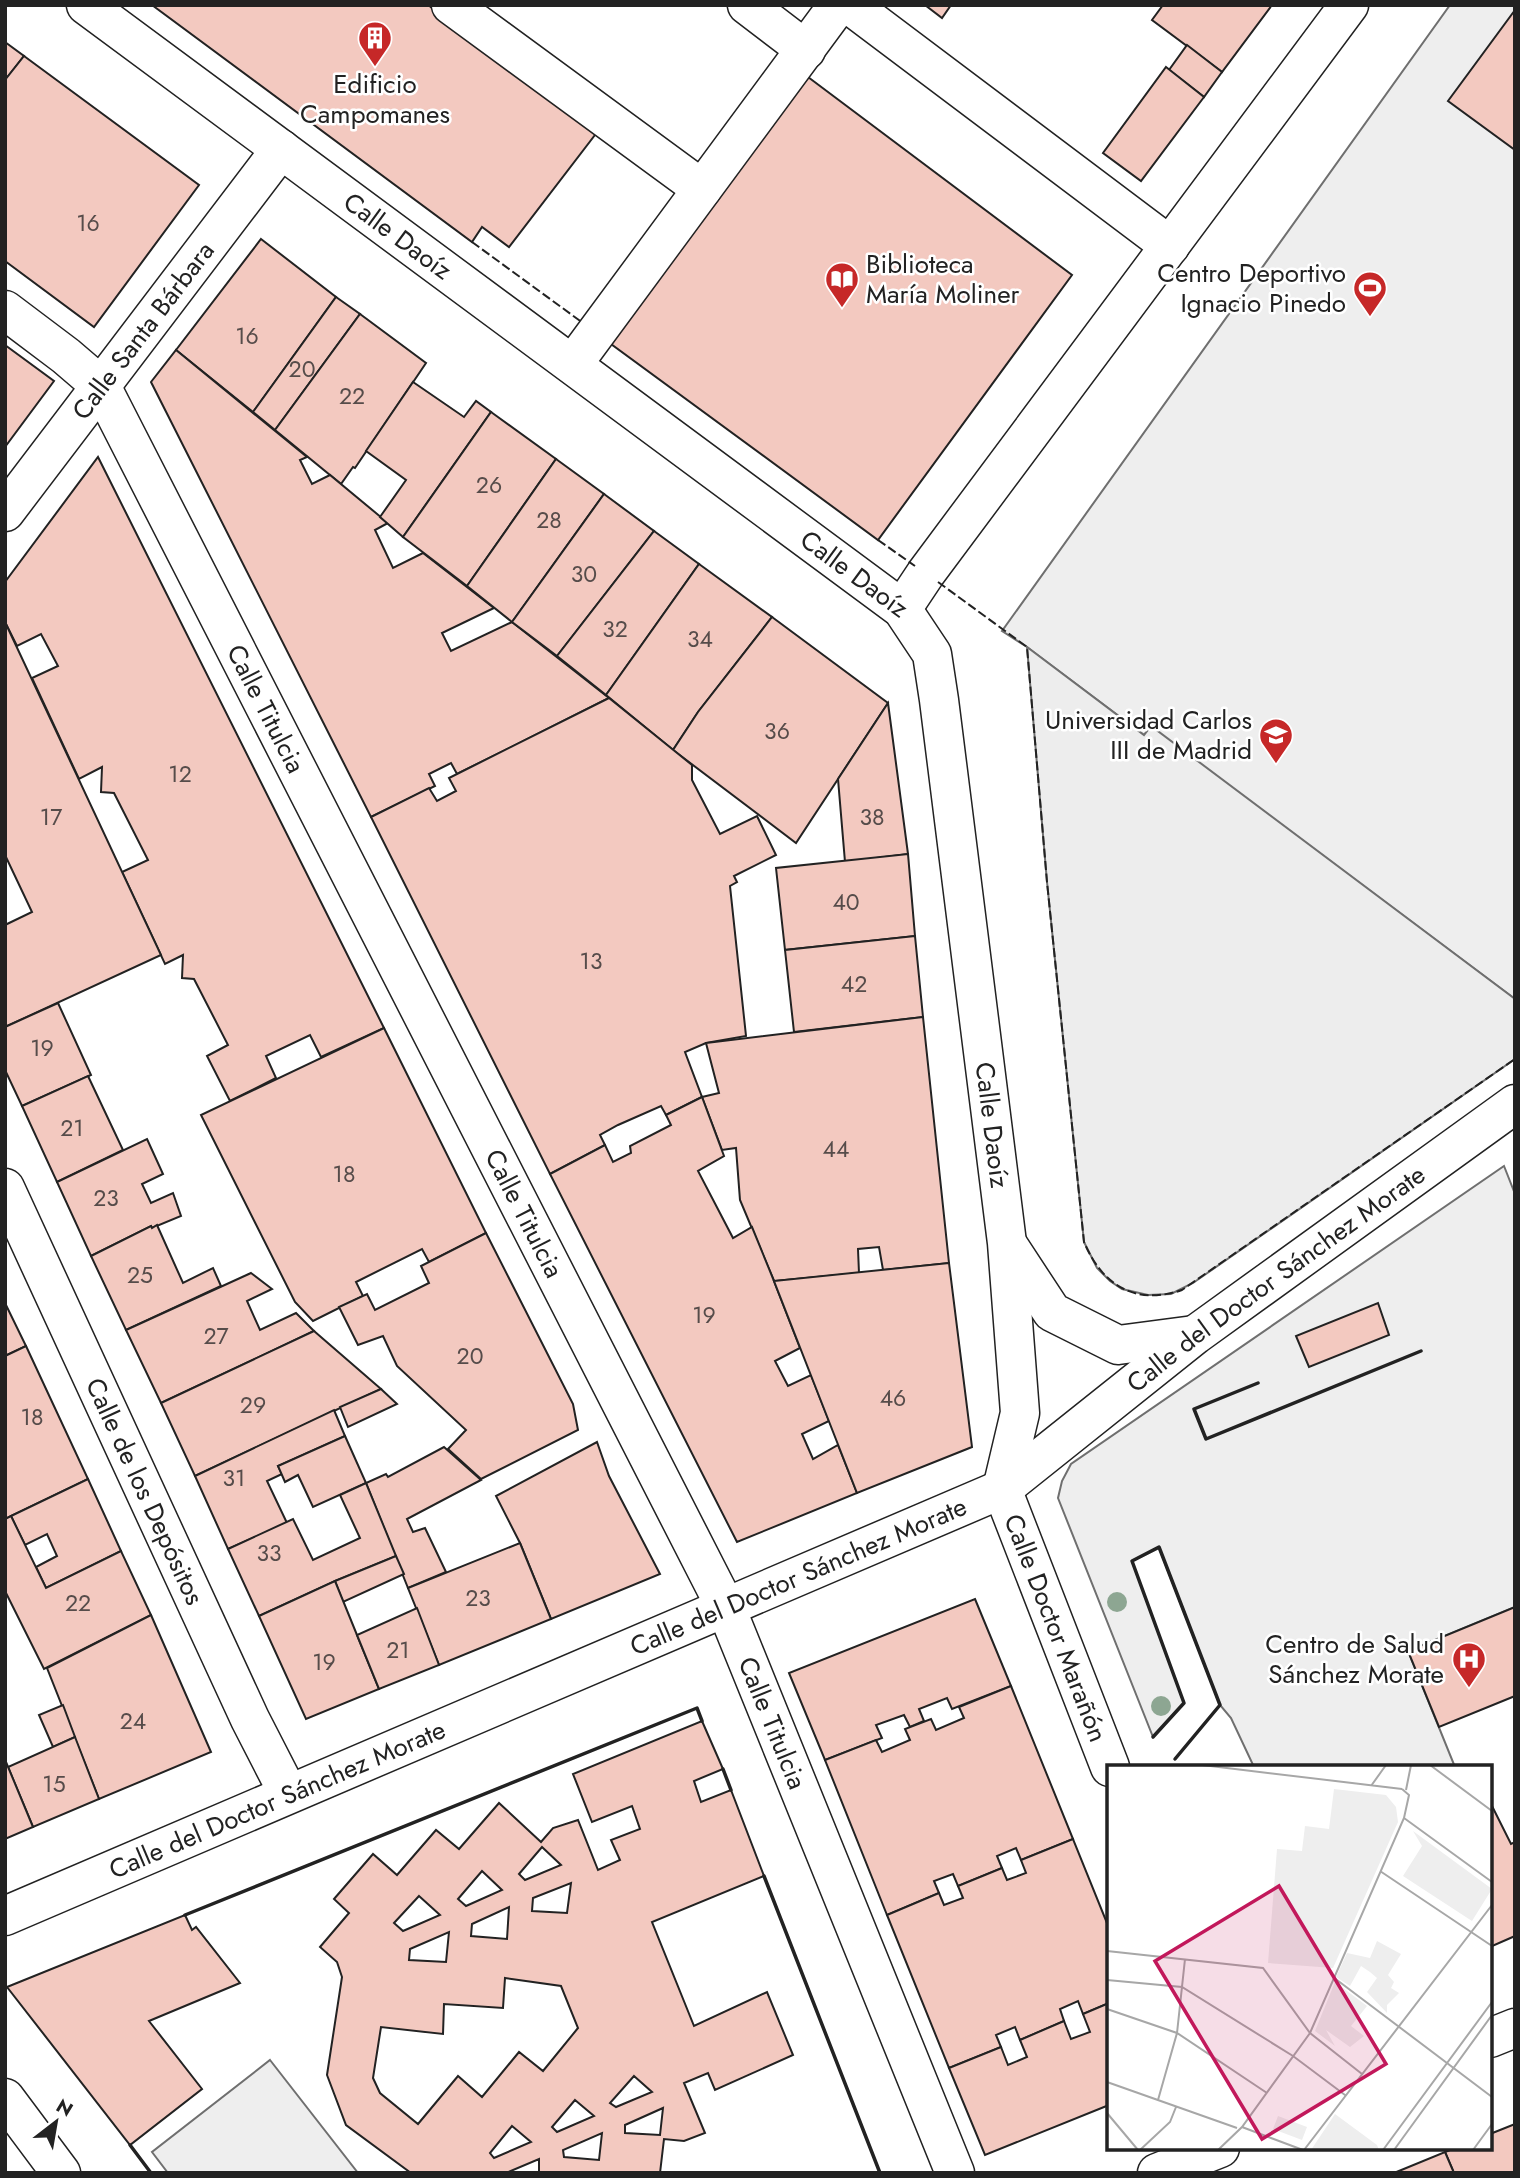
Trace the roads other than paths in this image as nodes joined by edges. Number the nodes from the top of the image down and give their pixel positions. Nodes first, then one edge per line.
1 (86, 5) edge
2 (451, 5) edge
3 (747, 5) edge
4 (838, 5) edge
5 (850, 5) edge
6 (1349, 5) edge
7 (806, 50) junction
8 (281, 149) junction
9 (702, 189) junction
10 (1170, 246) junction
11 (5, 310) edge
12 (573, 364) junction
13 (101, 386) junction
14 (5, 512) edge
15 (902, 609) junction
16 (1513, 1111) edge
17 (5, 1188) edge
18 (1007, 1243) junction
19 (1195, 1335) junction
20 (1002, 1489) junction
21 (726, 1608) junction
22 (1109, 1765) edge
23 (288, 1793) junction
24 (5, 1916) edge
25 (1515, 2028) edge
26 (1492, 2037) edge
27 (5, 2098) edge
28 (1215, 2150) edge
29 (61, 2173) edge
30 (955, 2173) edge
31 (1157, 2173) edge

1 - 8 street, Calle Daoíz
2 - 9 street
3 - 7 street
4 - 7 street
5 - 10 street
6 - 10 street
7 - 9 street
8 - 12 street, Calle Daoíz
8 - 13 street, Calle Santa Bárbara
9 - 12 street
10 - 15 street
11 - 13 street, Calle Titulcia
12 - 15 street, Calle Daoíz
13 - 14 street, Calle Santa Bárbara
13 - 21 street, Calle Titulcia
15 - 18 street, Calle Daoíz
16 - 19 street, Calle del Doctor Sánchez Morate
17 - 23 street, Calle de los Depósitos
18 - 19 street
18 - 20 street, Calle Daoíz
19 - 20 street, Calle del Doctor Sánchez Morate
20 - 21 street, Calle del Doctor Sánchez Morate
20 - 22 street, Calle Doctor Marañón
21 - 23 street, Calle del Doctor Sánchez Morate
21 - 30 street, Calle Titulcia
23 - 24 street, Calle del Doctor Sánchez Morate
25 - 26 street
27 - 29 street
28 - 31 street

